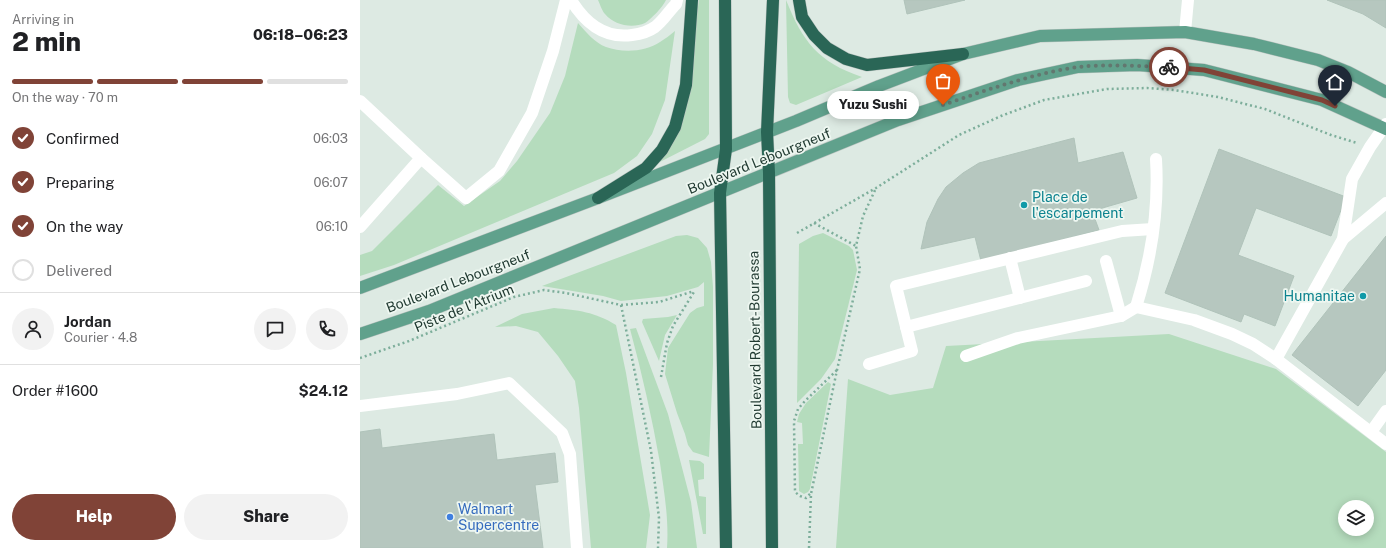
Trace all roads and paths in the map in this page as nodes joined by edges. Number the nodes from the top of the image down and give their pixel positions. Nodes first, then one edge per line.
1 (566, 0) edge
2 (571, 0) edge
3 (677, 0) edge
4 (692, 0) edge
5 (725, 0) edge
6 (773, 0) edge
7 (799, 0) edge
8 (1188, 0) edge
9 (1185, 32) junction
10 (963, 54) junction
11 (1386, 92) edge
12 (360, 101) edge
13 (1385, 127) edge
14 (767, 132) junction
15 (1362, 144) dead end
16 (726, 149) junction
17 (421, 158) junction
18 (1156, 159) dead end
19 (769, 173) junction
20 (876, 188) junction
21 (720, 193) junction
22 (598, 198) junction
23 (1386, 203) edge
24 (814, 223) junction
25 (360, 227) edge
26 (1153, 229) junction
27 (797, 233) dead end
28 (1343, 239) junction
29 (856, 246) junction
30 (1010, 258) junction
31 (1106, 261) dead end
32 (1086, 281) dead end
33 (360, 288) edge
34 (1020, 298) junction
35 (621, 305) junction
36 (1136, 307) junction
37 (1121, 316) junction
38 (906, 327) junction
39 (360, 334) edge
40 (966, 356) dead end
41 (360, 358) edge
42 (1276, 359) junction
43 (869, 364) dead end
44 (837, 370) junction
45 (660, 377) dead end
46 (360, 406) edge
47 (1386, 412) edge
48 (1371, 432) junction
49 (1386, 444) edge
50 (810, 494) junction
51 (577, 548) edge
52 (658, 548) edge
53 (726, 548) edge
54 (772, 548) edge
55 (809, 548) edge

1 - 17 lane
2 - 3 lane
4 - 22 highway
5 - 16 highway
6 - 14 highway, Boulevard Robert-Bourassa
7 - 10 highway
8 - 9 lane
9 - 10 main road, Boulevard Lebourgneuf
9 - 11 main road, Boulevard Lebourgneuf
10 - 14 main road, Boulevard Lebourgneuf
12 - 17 lane
13 - 19 main road, Boulevard Lebourgneuf
13 - 28 lane
14 - 16 main road, Boulevard Lebourgneuf
14 - 19 highway, Boulevard Robert-Bourassa
15 - 20 path
16 - 21 highway
16 - 22 main road, Boulevard Lebourgneuf
17 - 25 lane
18 - 26 lane
19 - 21 main road, Boulevard Lebourgneuf
19 - 54 highway, Boulevard Robert-Bourassa
20 - 24 path
20 - 29 path
21 - 39 main road, Boulevard Lebourgneuf
21 - 53 highway
22 - 33 main road, Boulevard Lebourgneuf
23 - 28 lane
24 - 27 path
24 - 29 path
26 - 30 lane
26 - 36 lane
28 - 42 lane
29 - 44 path
30 - 34 lane
30 - 38 lane
31 - 37 lane
32 - 34 lane
34 - 38 lane
35 - 41 path, Piste de l'Atrium
35 - 45 path, Piste de l'Atrium
35 - 52 path
36 - 37 lane
36 - 42 lane
37 - 40 lane
38 - 43 lane
42 - 48 lane
44 - 50 path
44 - 50 path
46 - 51 lane
47 - 48 lane
48 - 49 lane
50 - 55 path

